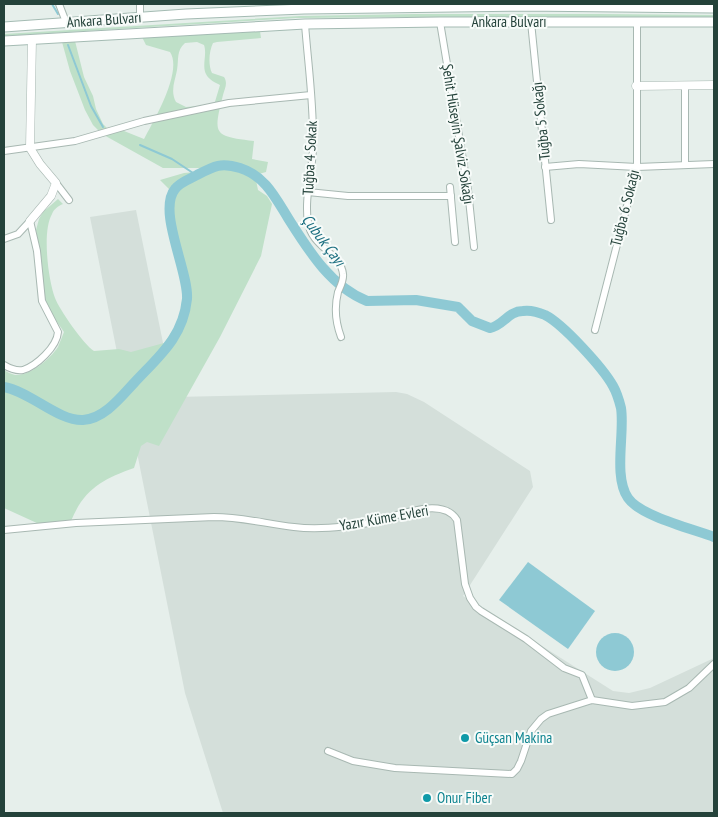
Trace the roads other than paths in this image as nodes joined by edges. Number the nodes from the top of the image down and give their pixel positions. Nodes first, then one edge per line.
1 (59, 4) edge
2 (140, 4) edge
3 (412, 5) edge
4 (523, 5) edge
5 (622, 5) edge
6 (305, 6) edge
7 (675, 6) edge
8 (248, 8) edge
9 (714, 8) edge
10 (140, 18) junction
11 (66, 22) junction
12 (440, 22) junction
13 (531, 22) junction
14 (637, 22) junction
15 (714, 22) edge
16 (305, 24) junction
17 (4, 26) edge
18 (32, 39) junction
19 (4, 41) edge
20 (714, 85) edge
21 (636, 86) junction
22 (685, 86) junction
23 (311, 95) junction
24 (30, 148) junction
25 (4, 151) edge
26 (685, 164) junction
27 (714, 164) edge
28 (545, 167) junction
29 (636, 167) junction
30 (56, 183) junction
31 (450, 187) dead end
32 (308, 192) junction
33 (451, 196) junction
34 (69, 200) dead end
35 (551, 220) dead end
36 (30, 222) junction
37 (4, 239) edge
38 (456, 242) dead end
39 (474, 247) dead end
40 (595, 330) dead end
41 (341, 337) dead end
42 (4, 365) edge
43 (4, 530) edge
44 (714, 664) edge
45 (592, 700) junction
46 (328, 751) dead end

1 - 11 street
2 - 10 street
3 - 4 main road, Ankara Bulvarı
3 - 6 main road, Ankara Bulvarı
4 - 5 main road, Ankara Bulvarı
5 - 7 main road, Ankara Bulvarı
6 - 8 main road, Ankara Bulvarı
7 - 9 main road, Ankara Bulvarı
8 - 10 main road, Ankara Bulvarı
10 - 11 main road, Ankara Bulvarı
11 - 17 main road, Ankara Bulvarı
12 - 13 main road, Ankara Bulvarı
12 - 16 main road, Ankara Bulvarı
12 - 39 street, Şehit Hüseyin Şalviz Sokağı
13 - 14 main road, Ankara Bulvarı
13 - 28 street, Tuğba 5 Sokağı
14 - 15 main road, Ankara Bulvarı
14 - 21 street, Tuğba 6 Sokağı
16 - 18 main road, Ankara Bulvarı
16 - 23 street, Tuğba 4 Sokak
18 - 19 main road, Ankara Bulvarı
18 - 24 street
20 - 22 street
21 - 22 street
21 - 29 street, Tuğba 6 Sokağı
22 - 26 street
23 - 24 street
23 - 32 street, Tuğba 4 Sokak
24 - 25 street
24 - 30 street
26 - 27 street
26 - 29 street
28 - 29 street
28 - 35 street, Tuğba 5 Sokağı
29 - 40 street, Tuğba 6 Sokağı
30 - 34 street
30 - 36 street
31 - 33 street
32 - 33 street
32 - 41 street, Tuğba 4 Sokak
33 - 38 street
36 - 37 street
36 - 42 street
43 - 45 street, Yazır Küme Evleri
44 - 45 street
45 - 46 street

